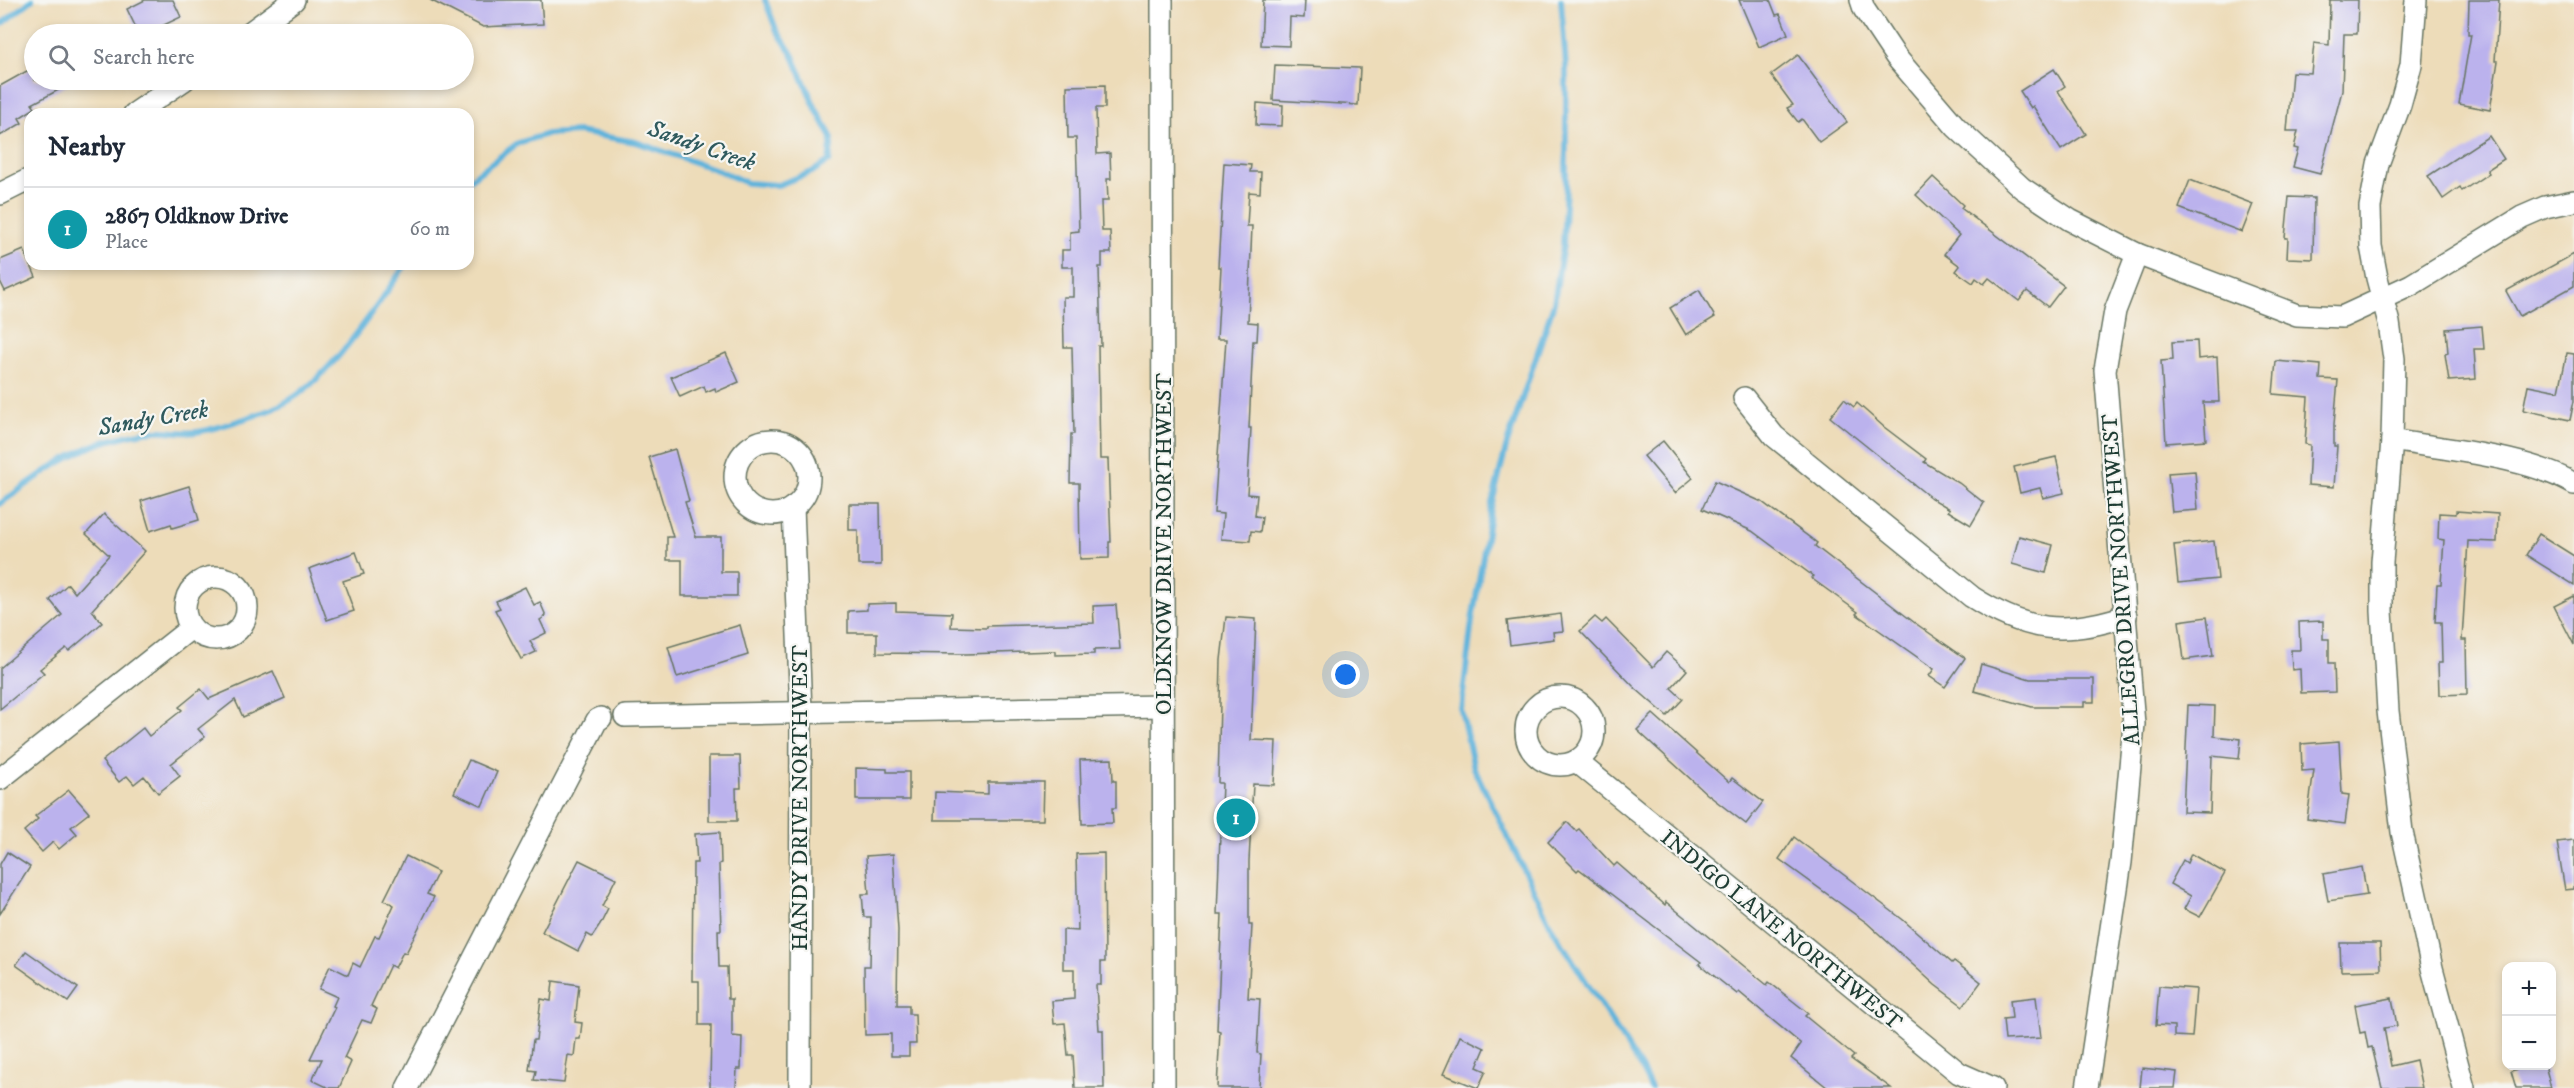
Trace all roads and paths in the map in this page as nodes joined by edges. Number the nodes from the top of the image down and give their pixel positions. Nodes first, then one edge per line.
1 (294, 0) edge
2 (1162, 0) edge
3 (1861, 0) edge
4 (2416, 0) edge
5 (262, 24) edge
6 (169, 90) edge
7 (143, 108) edge
8 (24, 181) edge
9 (0, 194) edge
10 (2574, 201) edge
11 (2138, 255) junction
12 (2383, 298) junction
13 (1744, 398) dead end
14 (2392, 440) junction
15 (2574, 484) edge
16 (793, 507) dead end
17 (2126, 616) junction
18 (191, 628) dead end
19 (1163, 706) junction
20 (801, 712) junction
21 (625, 716) dead end
22 (601, 718) dead end
23 (1576, 761) dead end
24 (0, 779) edge
25 (407, 1088) edge
26 (800, 1088) edge
27 (1164, 1088) edge
28 (1993, 1088) edge
29 (2086, 1088) edge
30 (2464, 1088) edge

1 - 5 street
2 - 19 street, OLDKNOW DRIVE NORTHWEST
3 - 11 street
4 - 12 street
6 - 7 street
8 - 9 street
10 - 12 street
11 - 12 street
11 - 17 street, ALLEGRO DRIVE NORTHWEST
12 - 14 street
13 - 17 street
14 - 15 street
14 - 30 street
16 - 20 street, HANDY DRIVE NORTHWEST
17 - 29 street, ALLEGRO DRIVE NORTHWEST
18 - 24 street
19 - 20 street
19 - 27 street, OLDKNOW DRIVE NORTHWEST
20 - 21 street
20 - 26 street, HANDY DRIVE NORTHWEST
22 - 25 street
23 - 28 street, INDIGO LANE NORTHWEST

